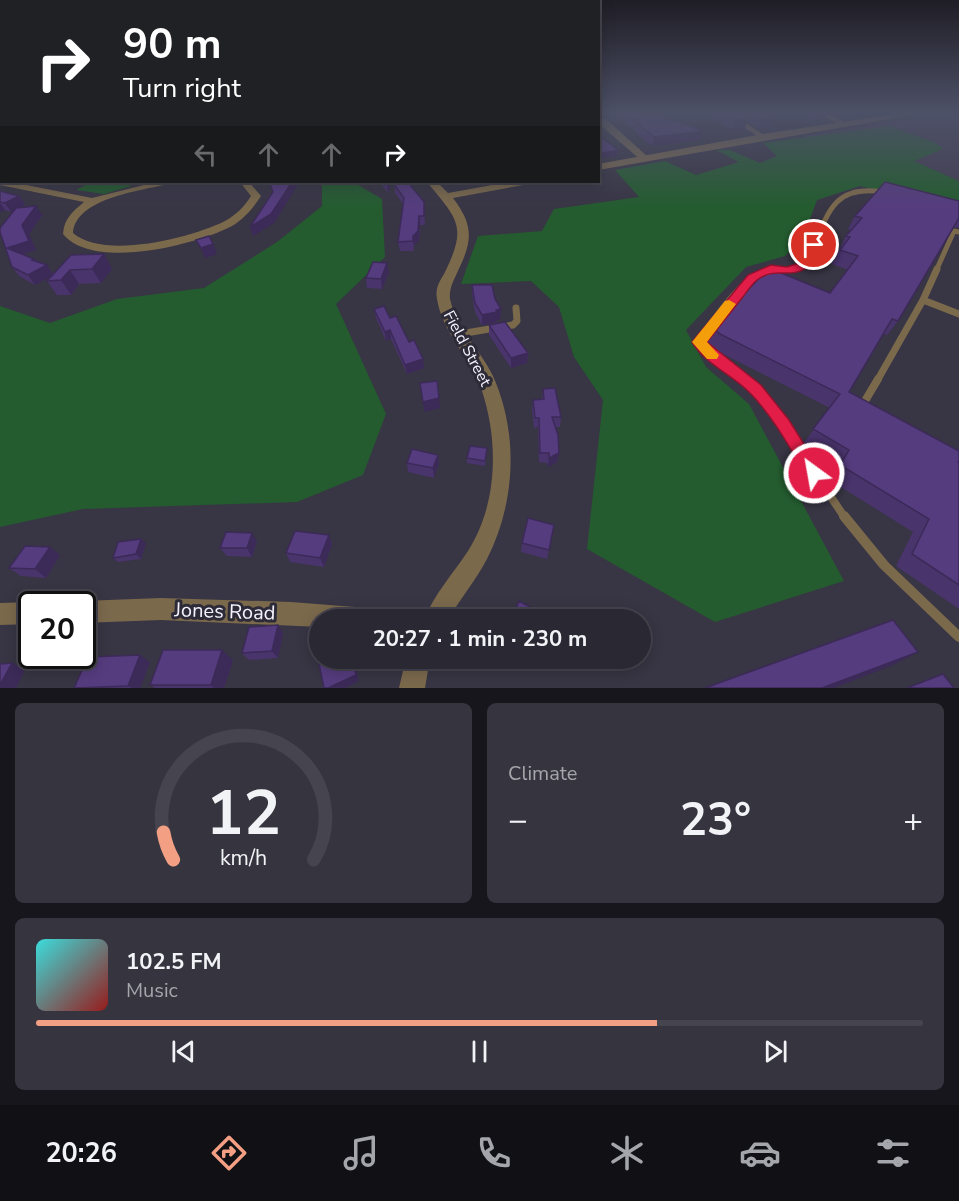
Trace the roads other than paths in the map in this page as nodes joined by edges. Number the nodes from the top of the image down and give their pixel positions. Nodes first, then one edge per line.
1 (629, 144) edge
2 (725, 144) edge
3 (645, 159) junction
4 (600, 167) edge
5 (5, 183) edge
6 (161, 183) edge
7 (245, 183) edge
8 (433, 183) edge
9 (518, 183) edge
10 (895, 195) edge
11 (447, 196) junction
12 (92, 201) junction
13 (959, 232) edge
14 (922, 300) junction
15 (516, 308) dead end
16 (959, 314) edge
17 (460, 334) junction
18 (872, 411) edge
19 (442, 609) edge
20 (96, 611) edge
21 (18, 613) edge
22 (0, 614) edge
23 (309, 615) edge
24 (959, 637) edge
25 (416, 669) edge
26 (412, 688) edge

1 - 3 street
2 - 3 street
3 - 4 street
5 - 12 street
6 - 12 street
7 - 12 street
8 - 11 street, Field Street
9 - 11 street
10 - 24 lane
11 - 17 street, Field Street
13 - 14 lane
14 - 16 lane
14 - 18 lane
15 - 17 lane
17 - 19 street, Field Street
20 - 23 street, Jones Road
21 - 22 street
25 - 26 street

